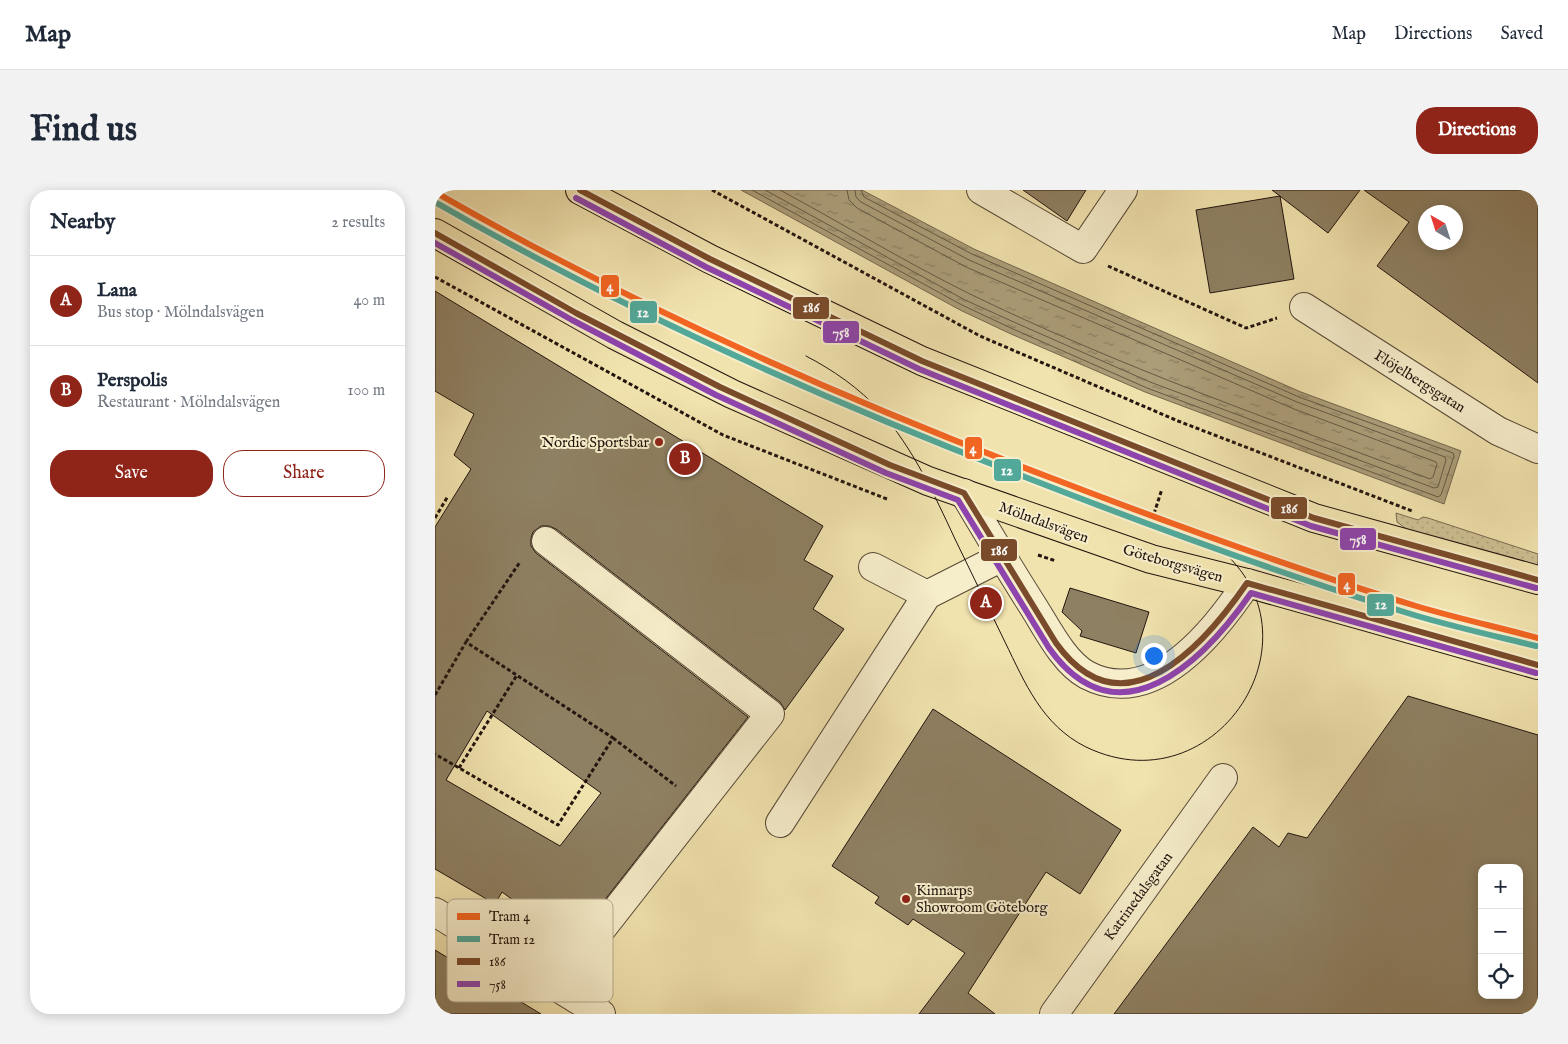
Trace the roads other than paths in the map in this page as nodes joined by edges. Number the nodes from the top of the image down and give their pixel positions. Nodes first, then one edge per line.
1 (580, 190) edge
2 (981, 190) edge
3 (1123, 190) edge
4 (435, 234) edge
5 (1305, 308) road end
6 (1538, 449) edge
7 (964, 493) junction
8 (546, 540) dead end
9 (1096, 541) joint
10 (1002, 557) junction
11 (873, 567) dead end
12 (1538, 580) edge
13 (1247, 583) junction
14 (927, 595) junction
15 (1538, 665) edge
16 (1223, 778) dead end
17 (780, 823) dead end
18 (435, 912) edge
19 (613, 913) edge
20 (447, 920) edge
21 (581, 1002) edge
22 (601, 1014) edge
23 (1054, 1014) edge

1 - 12 main road
2 - 3 street
4 - 7 main road, Mölndalsvägen
5 - 6 street, Flöjelbergsgatan
7 - 9 main road, Mölndalsvägen
7 - 10 street, Mölndalsvägen
8 - 19 street
9 - 13 main road, Göteborgsvägen
10 - 13 street, Mölndalsvägen
10 - 14 street
11 - 14 street
13 - 15 main road, Göteborgsvägen
14 - 17 street
16 - 23 street, Katrinedalsgatan
18 - 20 street
21 - 22 street

